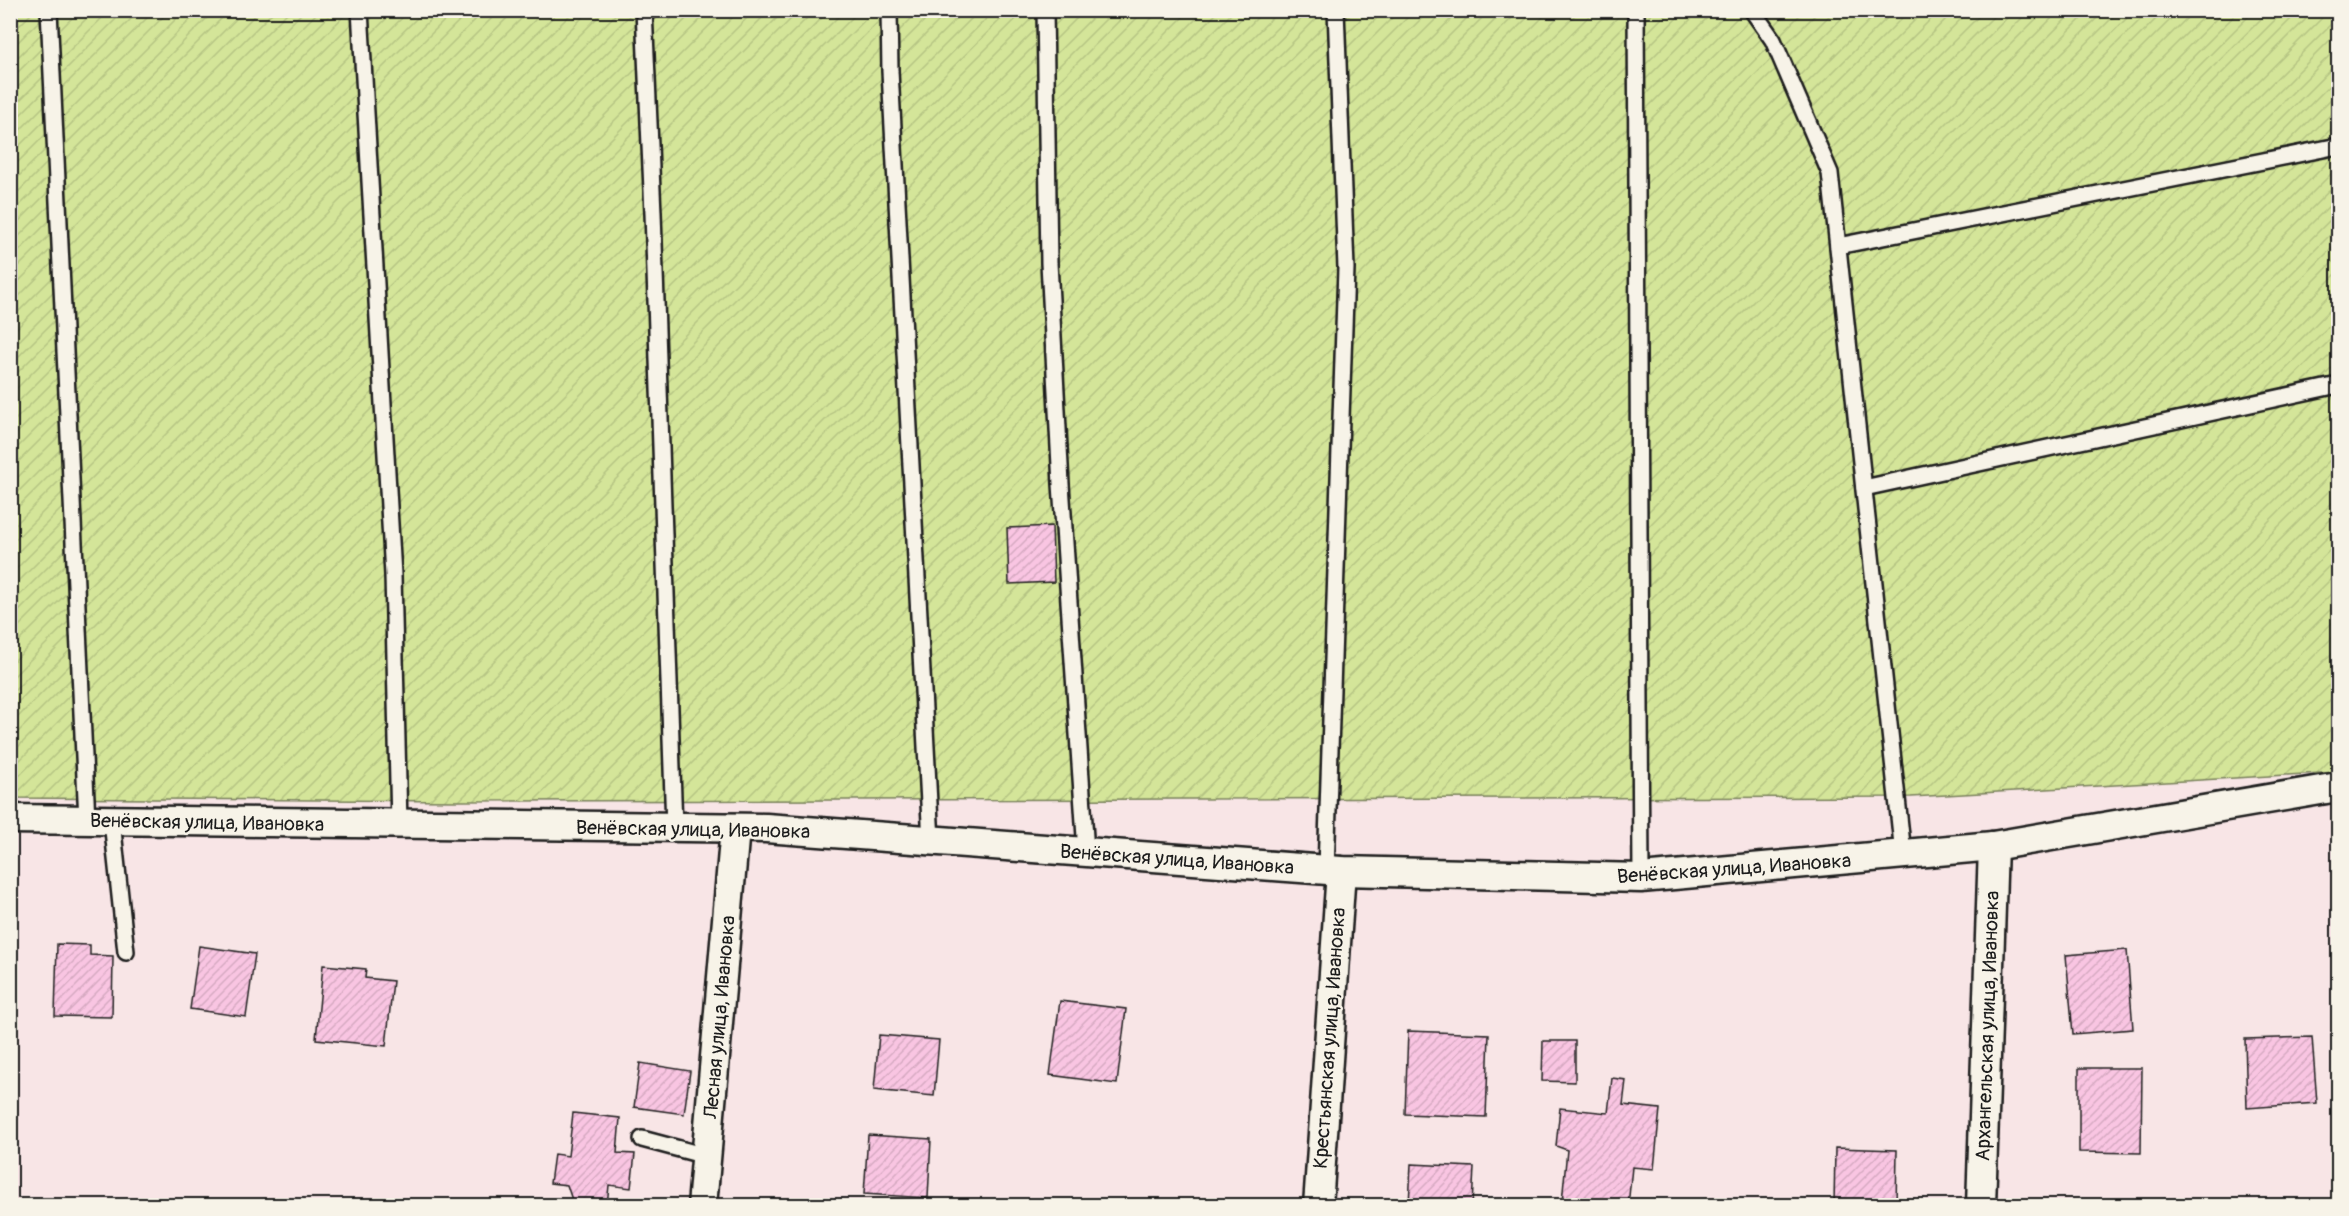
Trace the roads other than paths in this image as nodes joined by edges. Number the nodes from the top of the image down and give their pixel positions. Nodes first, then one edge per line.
1 (49, 10) edge
2 (360, 10) edge
3 (644, 10) edge
4 (889, 10) edge
5 (1045, 10) edge
6 (1336, 10) edge
7 (1636, 10) edge
8 (1754, 11) edge
9 (2338, 146) edge
10 (1838, 246) junction
11 (2338, 385) edge
12 (1864, 488) junction
13 (2338, 787) edge
14 (10, 819) edge
15 (100, 821) junction
16 (399, 824) junction
17 (674, 827) junction
18 (735, 828) junction
19 (931, 840) junction
20 (1994, 846) junction
21 (1086, 852) junction
22 (1902, 854) junction
23 (1333, 871) junction
24 (1641, 878) junction
25 (126, 952) dead end
26 (642, 1139) dead end
27 (706, 1156) junction
28 (702, 1206) edge
29 (1318, 1206) edge
30 (1981, 1206) edge

1 - 15 lane
2 - 16 lane
3 - 17 lane
4 - 19 lane
5 - 21 lane
6 - 23 lane
7 - 24 lane
8 - 10 lane
9 - 10 lane
10 - 12 lane
11 - 12 lane
12 - 22 lane
13 - 20 street, Венёвская улица, Ивановка
14 - 15 street, Венёвская улица, Ивановка
15 - 16 street, Венёвская улица, Ивановка
15 - 25 lane
16 - 17 street, Венёвская улица, Ивановка
17 - 18 street, Венёвская улица, Ивановка
18 - 19 street, Венёвская улица, Ивановка
18 - 27 street, Лесная улица, Ивановка
19 - 21 street, Венёвская улица, Ивановка
20 - 22 street, Венёвская улица, Ивановка
20 - 30 street, Архангельская улица, Ивановка
21 - 23 street, Венёвская улица, Ивановка
22 - 24 street, Венёвская улица, Ивановка
23 - 24 street, Венёвская улица, Ивановка
23 - 29 street, Крестьянская улица, Ивановка
26 - 27 lane
27 - 28 street, Лесная улица, Ивановка

